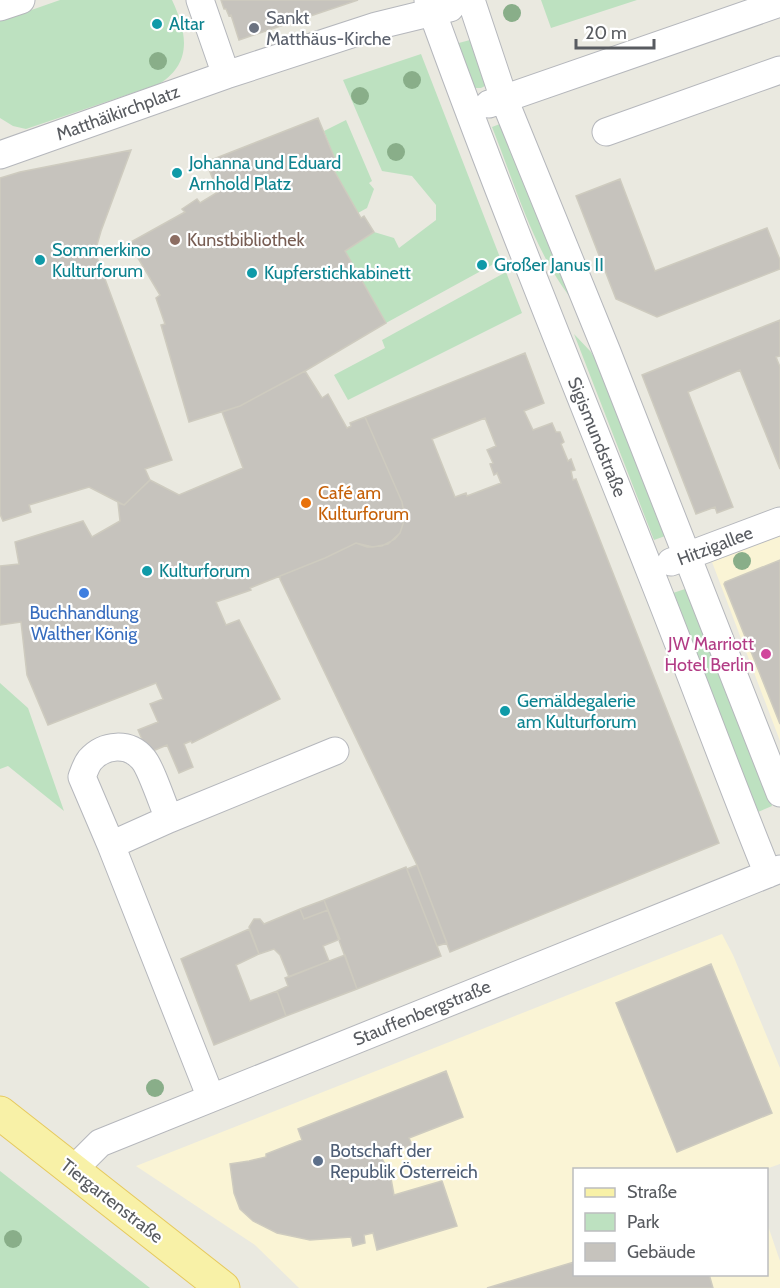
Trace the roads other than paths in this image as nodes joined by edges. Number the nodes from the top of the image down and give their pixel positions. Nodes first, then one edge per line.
1 (21, 0) edge
2 (200, 0) edge
3 (471, 0) edge
4 (780, 3) edge
5 (0, 7) edge
6 (431, 7) edge
7 (780, 70) edge
8 (226, 75) junction
9 (504, 99) junction
10 (468, 112) junction
11 (606, 132) dead end
12 (5, 154) edge
13 (780, 521) edge
14 (687, 556) junction
15 (650, 570) junction
16 (335, 752) dead end
17 (780, 793) edge
18 (169, 819) junction
19 (111, 845) junction
20 (774, 871) edge
21 (211, 1098) junction
22 (0, 1113) edge
23 (73, 1170) junction
24 (223, 1288) edge

1 - 5 street
2 - 8 street
3 - 6 street, Matthäikirchplatz
3 - 9 street
4 - 9 street
6 - 8 street, Matthäikirchplatz
6 - 10 street, Sigismundstraße
7 - 11 street
8 - 12 street, Matthäikirchplatz
9 - 10 street
9 - 14 street
10 - 15 street, Sigismundstraße
13 - 14 street, Hitzigallee
14 - 15 street, Hitzigallee
14 - 17 street
15 - 20 street, Sigismundstraße
16 - 18 street
18 - 19 street
18 - 19 street
19 - 21 street
20 - 21 street, Stauffenbergstraße
21 - 23 street, Stauffenbergstraße
22 - 23 main road, Tiergartenstraße
23 - 24 main road, Tiergartenstraße

